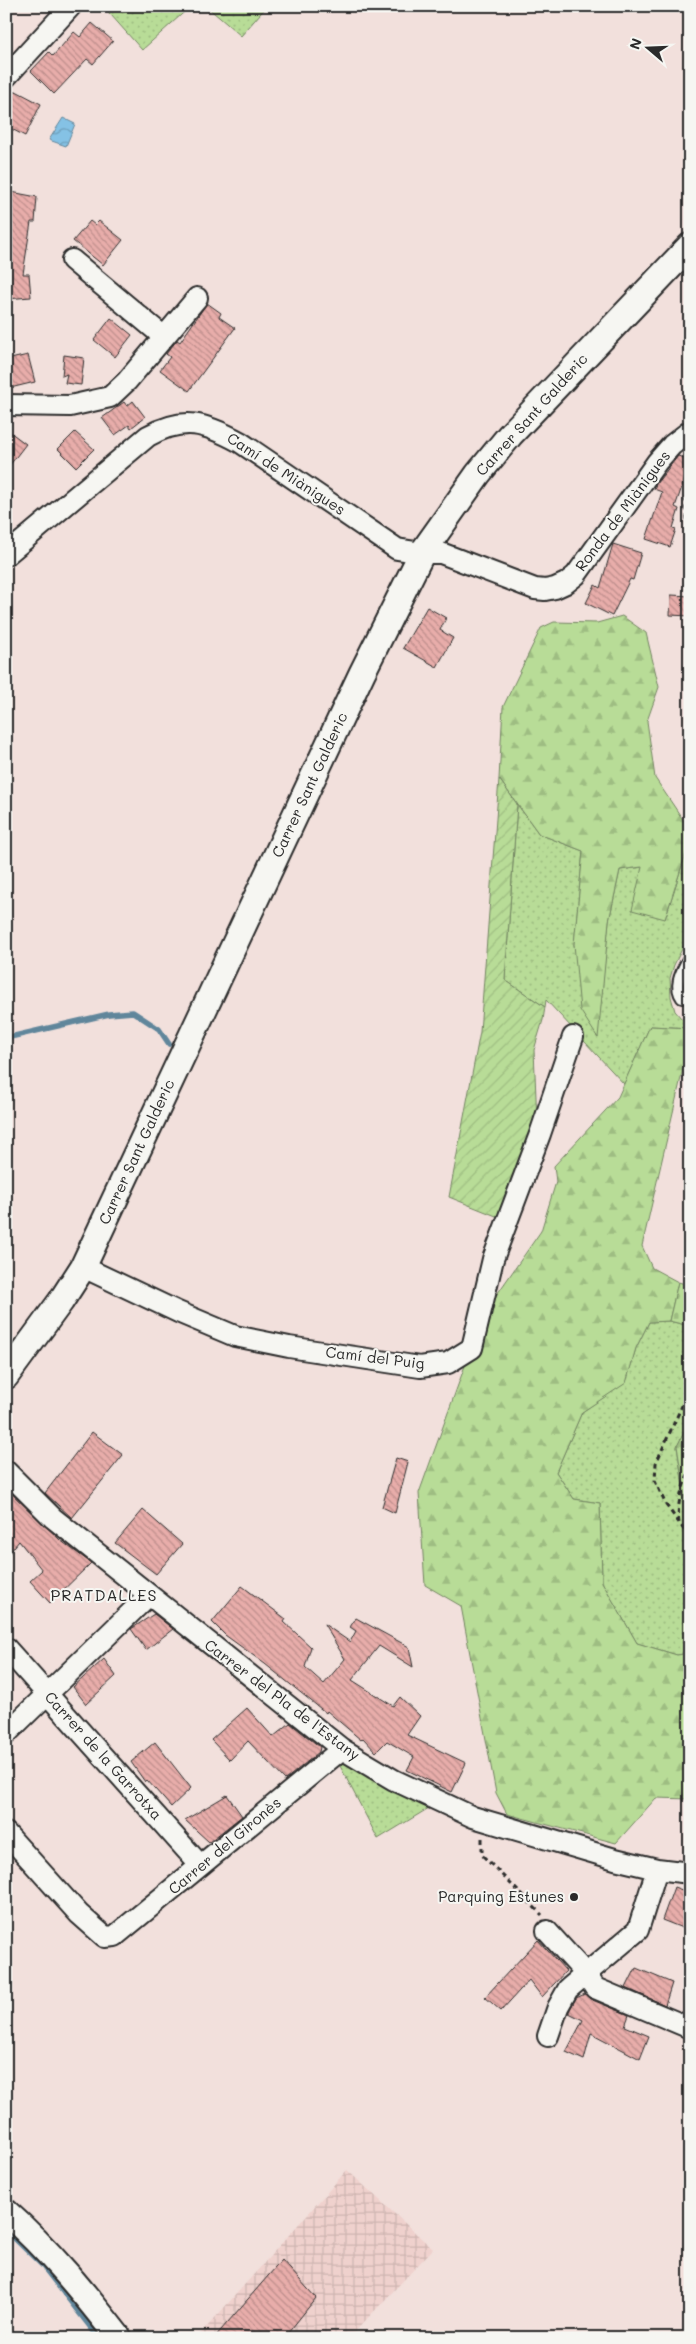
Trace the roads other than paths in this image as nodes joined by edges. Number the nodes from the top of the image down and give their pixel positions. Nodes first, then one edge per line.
1 (71, 6) edge
2 (6, 77) edge
3 (690, 246) edge
4 (72, 260) dead end
5 (197, 298) dead end
6 (164, 337) junction
7 (6, 405) edge
8 (690, 431) edge
9 (432, 553) junction
10 (6, 555) edge
11 (690, 954) edge
12 (690, 998) edge
13 (573, 1037) dead end
14 (83, 1267) junction
15 (6, 1376) edge
16 (6, 1470) edge
17 (148, 1596) junction
18 (6, 1648) edge
19 (49, 1695) junction
20 (6, 1734) edge
21 (342, 1749) junction
22 (6, 1833) edge
23 (200, 1865) junction
24 (657, 1869) junction
25 (690, 1873) edge
26 (547, 1931) road end
27 (586, 1974) junction
28 (690, 2028) edge
29 (548, 2036) dead end
30 (6, 2212) edge
31 (119, 2338) edge

1 - 2 street
3 - 9 street, Carrer Sant Galderic
4 - 6 street
5 - 6 street
6 - 7 street
8 - 9 street, Ronda de Miànigues
9 - 10 street, Camí de Miànigues
9 - 14 street, Carrer Sant Galderic
11 - 12 lane
13 - 14 street, Camí del Puig
14 - 15 street, Carrer Sant Galderic
16 - 17 street, Carrer del Pla de l'Estany
17 - 19 street
17 - 21 street, Carrer del Pla de l'Estany
18 - 19 street, Carrer de la Garrotxa
19 - 20 street
19 - 23 street, Carrer de la Garrotxa
21 - 23 street, Carrer del Gironès
21 - 24 street, Carrer del Pla de l'Estany
22 - 23 street, Carrer del Gironès
24 - 25 street, Carrer del Pla de l'Estany
24 - 27 street
26 - 27 street
27 - 28 street
27 - 29 street
30 - 31 street

